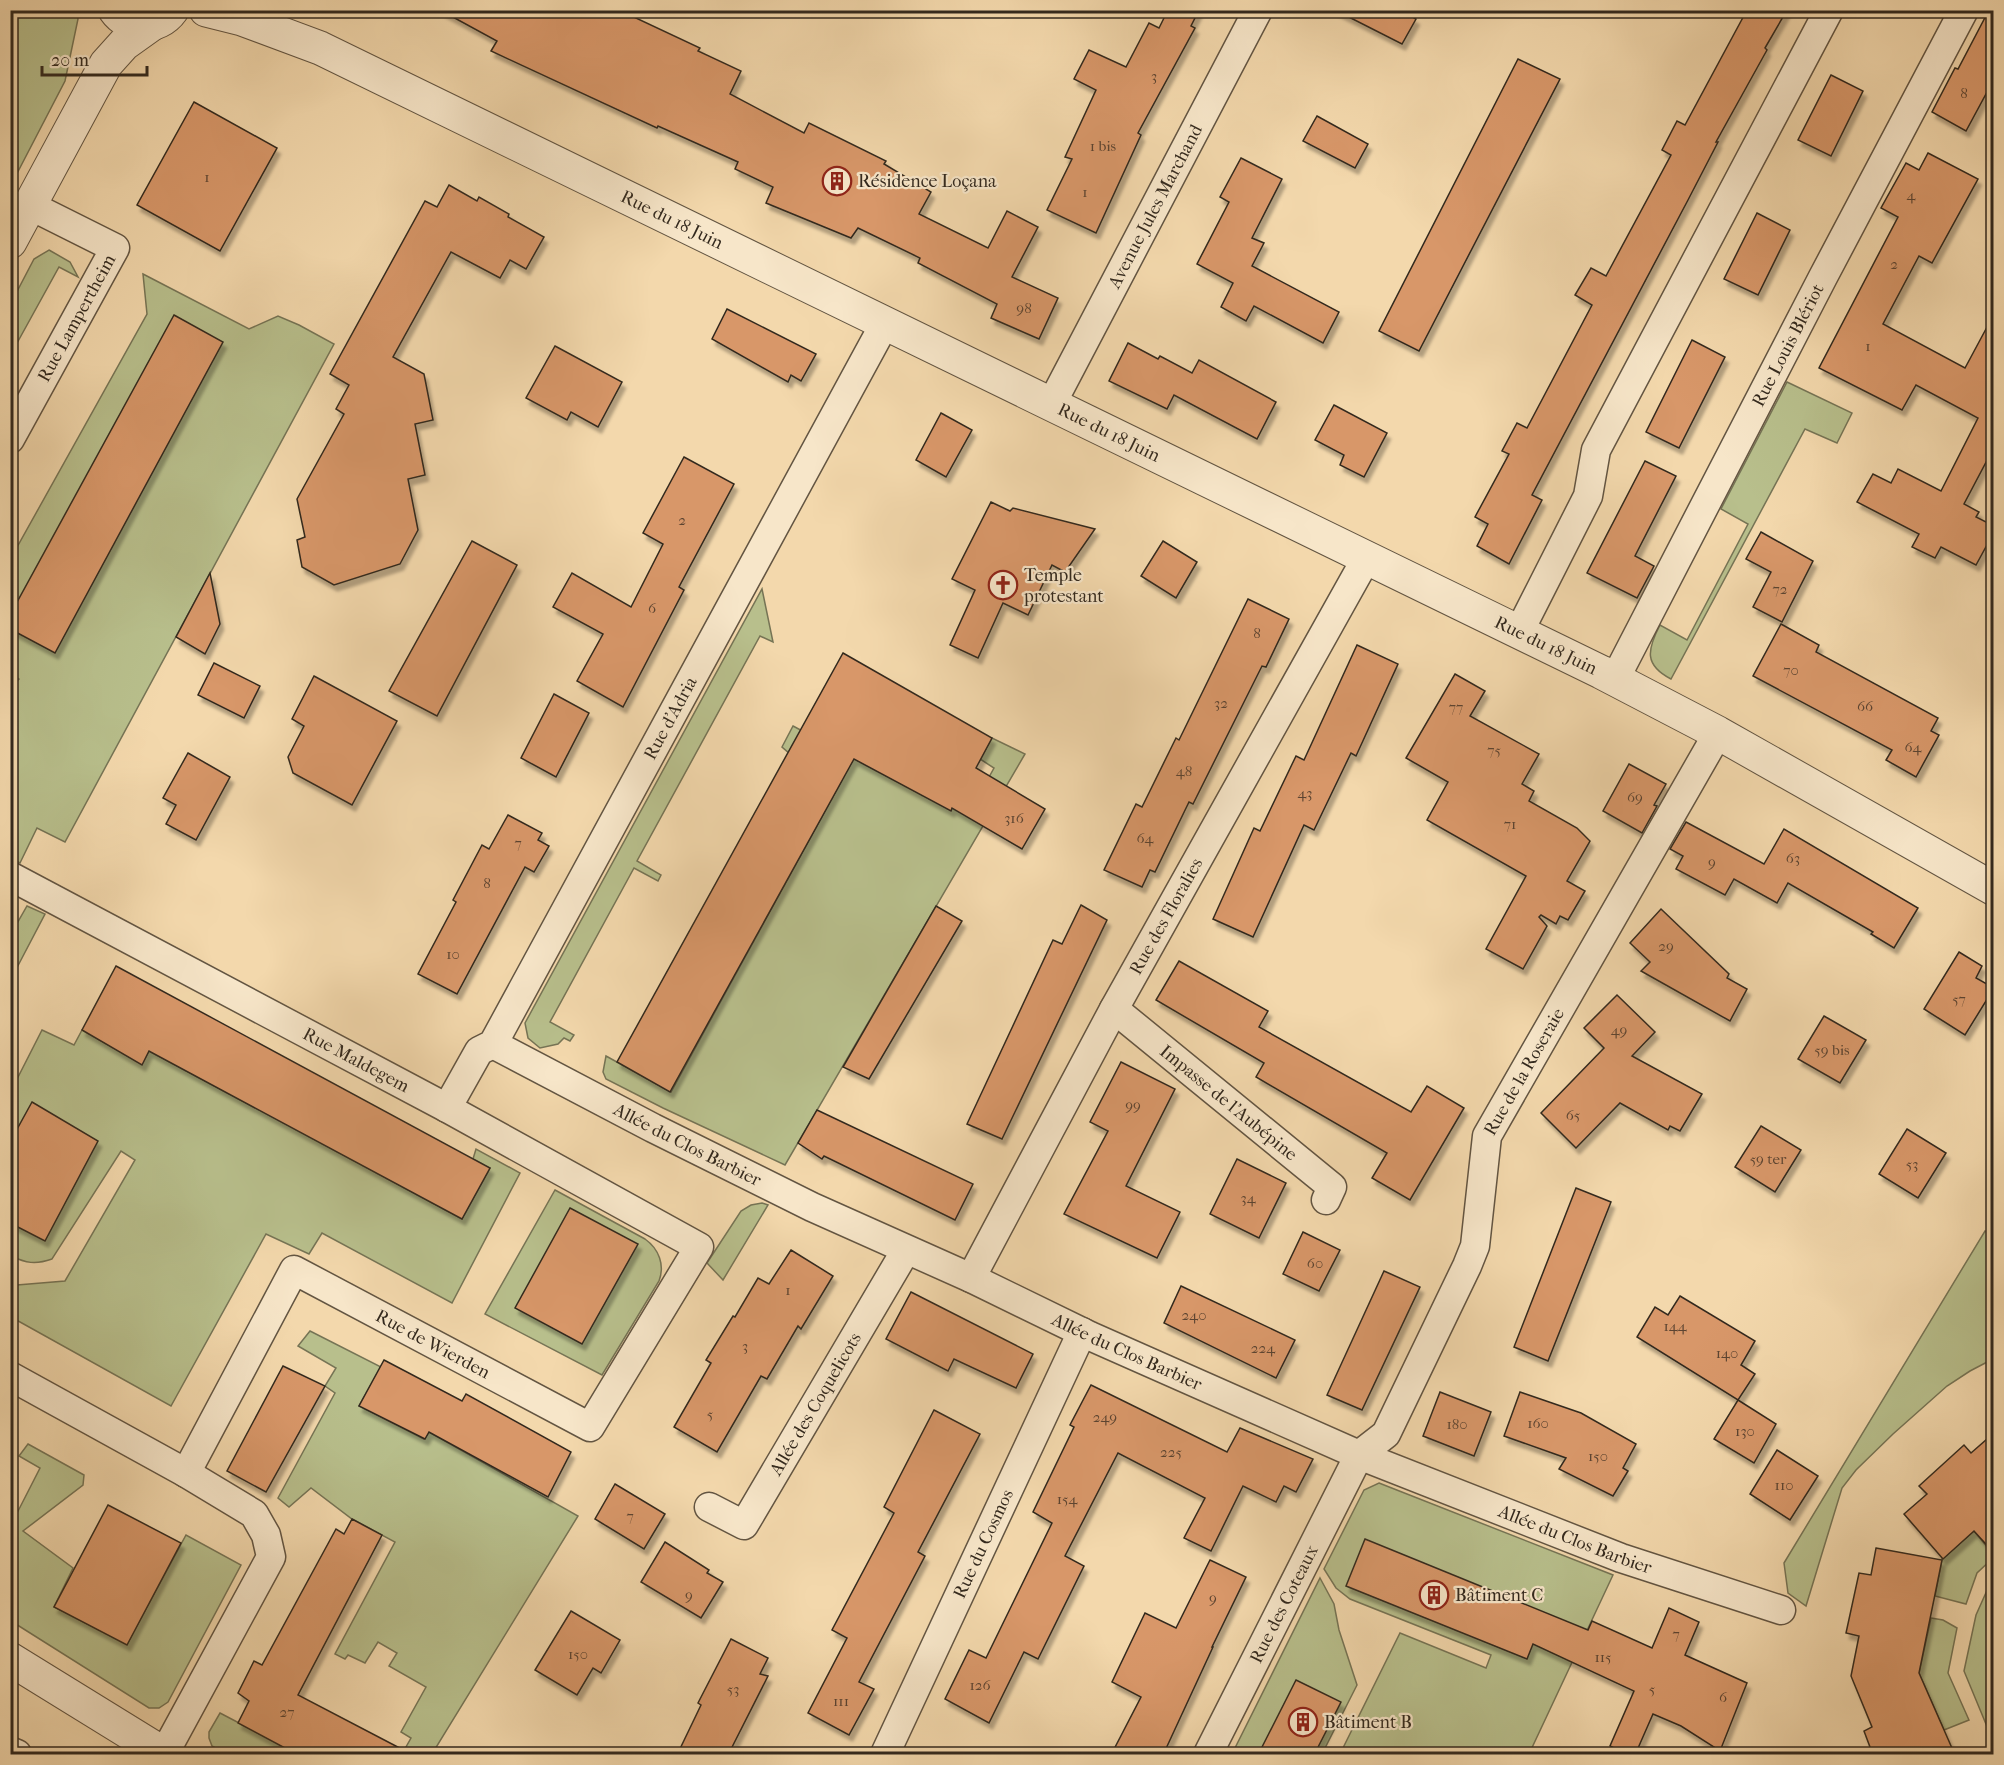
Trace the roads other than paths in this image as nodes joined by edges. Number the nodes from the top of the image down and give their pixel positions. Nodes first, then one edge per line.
1 (113, 10) edge
2 (206, 10) edge
3 (1258, 10) edge
4 (1829, 10) edge
5 (1964, 10) edge
6 (162, 17) edge
7 (106, 64) junction
8 (31, 206) junction
9 (10, 242) edge
10 (885, 323) junction
11 (1052, 404) junction
12 (10, 439) edge
13 (1367, 557) junction
14 (1518, 632) junction
15 (1615, 679) junction
16 (1718, 733) junction
17 (10, 876) edge
18 (1994, 889) edge
19 (1114, 1009) junction
20 (493, 1044) junction
21 (447, 1108) junction
22 (1326, 1200) dead end
23 (699, 1247) joint
24 (906, 1250) junction
25 (971, 1278) junction
26 (1082, 1332) junction
27 (10, 1376) edge
28 (1359, 1455) junction
29 (186, 1473) junction
30 (710, 1507) dead end
31 (1781, 1610) dead end
32 (10, 1659) edge
33 (10, 1751) edge
34 (164, 1754) edge
35 (17, 1755) edge
36 (885, 1755) edge
37 (1208, 1755) edge

1 - 6 street
1 - 7 street
2 - 10 street, Rue du 18 Juin
3 - 11 street, Avenue Jules Marchand
4 - 14 street
5 - 15 street, Rue Louis Blériot
6 - 7 street
7 - 8 street
8 - 9 street
8 - 12 street, Rue Lampertheim
10 - 11 street, Rue du 18 Juin
10 - 20 street, Rue d'Adria
11 - 13 street, Rue du 18 Juin
13 - 14 street, Rue du 18 Juin
13 - 19 street, Rue des Floralies
14 - 15 street, Rue du 18 Juin
15 - 16 street, Rue du 18 Juin
16 - 18 street, Rue du 18 Juin
16 - 28 street, Rue de la Roseraie
17 - 21 street, Rue Maldegem
19 - 22 street, Impasse de l'Aubépine
19 - 25 street, Rue des Floralies
20 - 21 street, Rue d'Adria
20 - 24 street, Allée du Clos Barbier
21 - 23 street, Rue Maldegem
23 - 29 street, Rue de Wierden
24 - 25 street, Allée du Clos Barbier
24 - 30 street, Allée des Coquelicots
25 - 26 street, Allée du Clos Barbier
26 - 28 street, Allée du Clos Barbier
26 - 36 street, Rue du Cosmos
27 - 29 street
28 - 31 street, Allée du Clos Barbier
28 - 37 street, Rue des Coteaux
29 - 34 street
32 - 34 street
33 - 35 street

